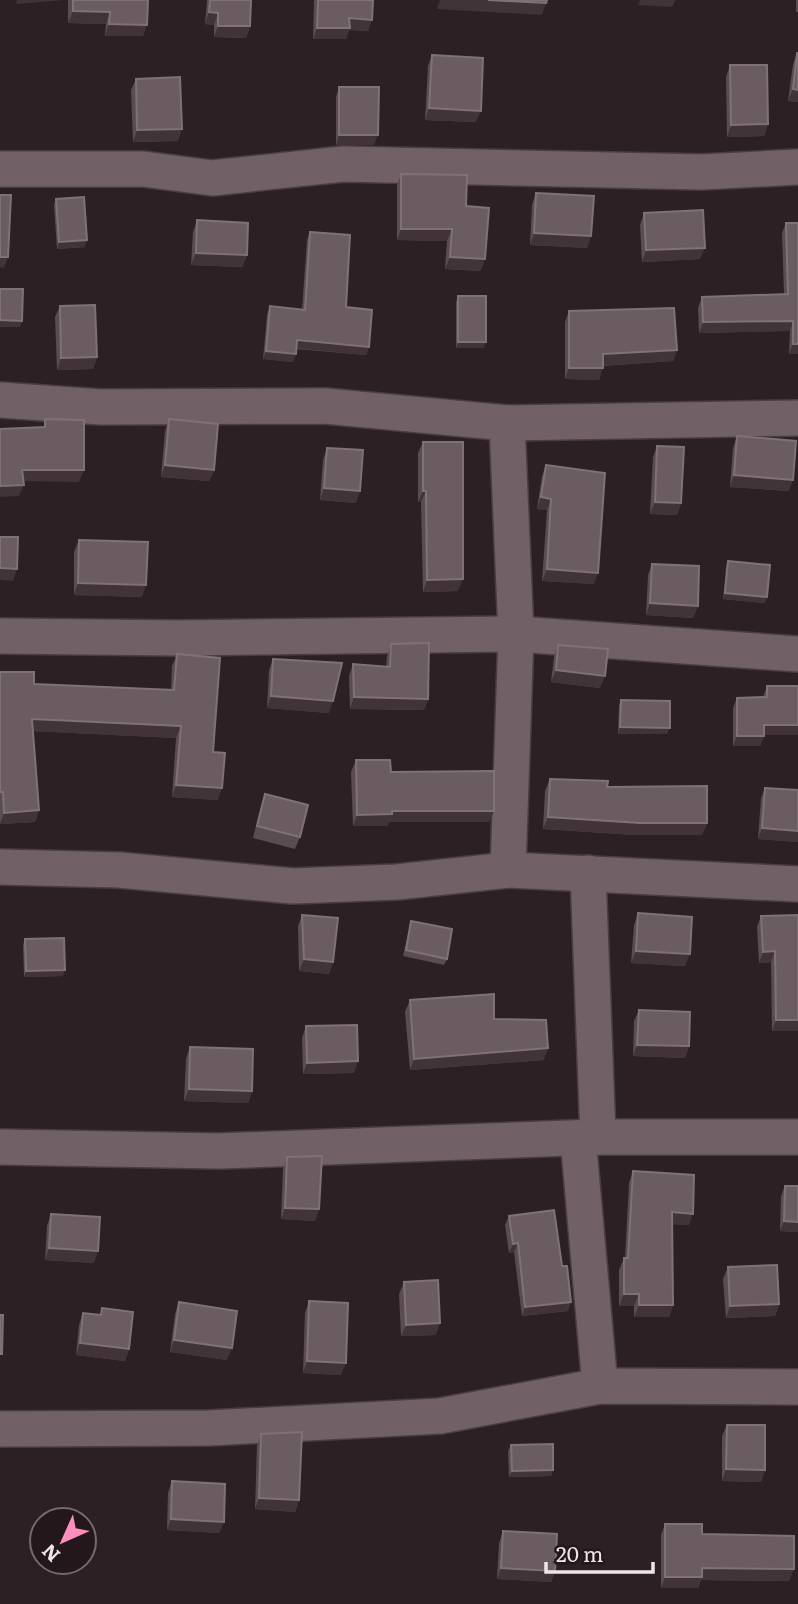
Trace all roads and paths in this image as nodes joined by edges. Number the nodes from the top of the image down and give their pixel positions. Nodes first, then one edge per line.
1 (798, 167) edge
2 (0, 169) edge
3 (0, 400) edge
4 (798, 418) edge
5 (507, 423) junction
6 (516, 634) junction
7 (0, 636) edge
8 (798, 654) edge
9 (0, 867) edge
10 (508, 870) junction
11 (588, 873) junction
12 (798, 884) edge
13 (588, 1137) junction
14 (798, 1137) edge
15 (0, 1147) edge
16 (600, 1386) junction
17 (798, 1387) edge
18 (0, 1429) edge

1 - 2 street
3 - 5 street
4 - 5 street
5 - 6 street
6 - 7 street
6 - 8 street
6 - 10 street
9 - 10 street
10 - 11 street
11 - 12 street
11 - 13 street
13 - 14 street
13 - 15 street
13 - 16 street
16 - 17 street
16 - 18 street

